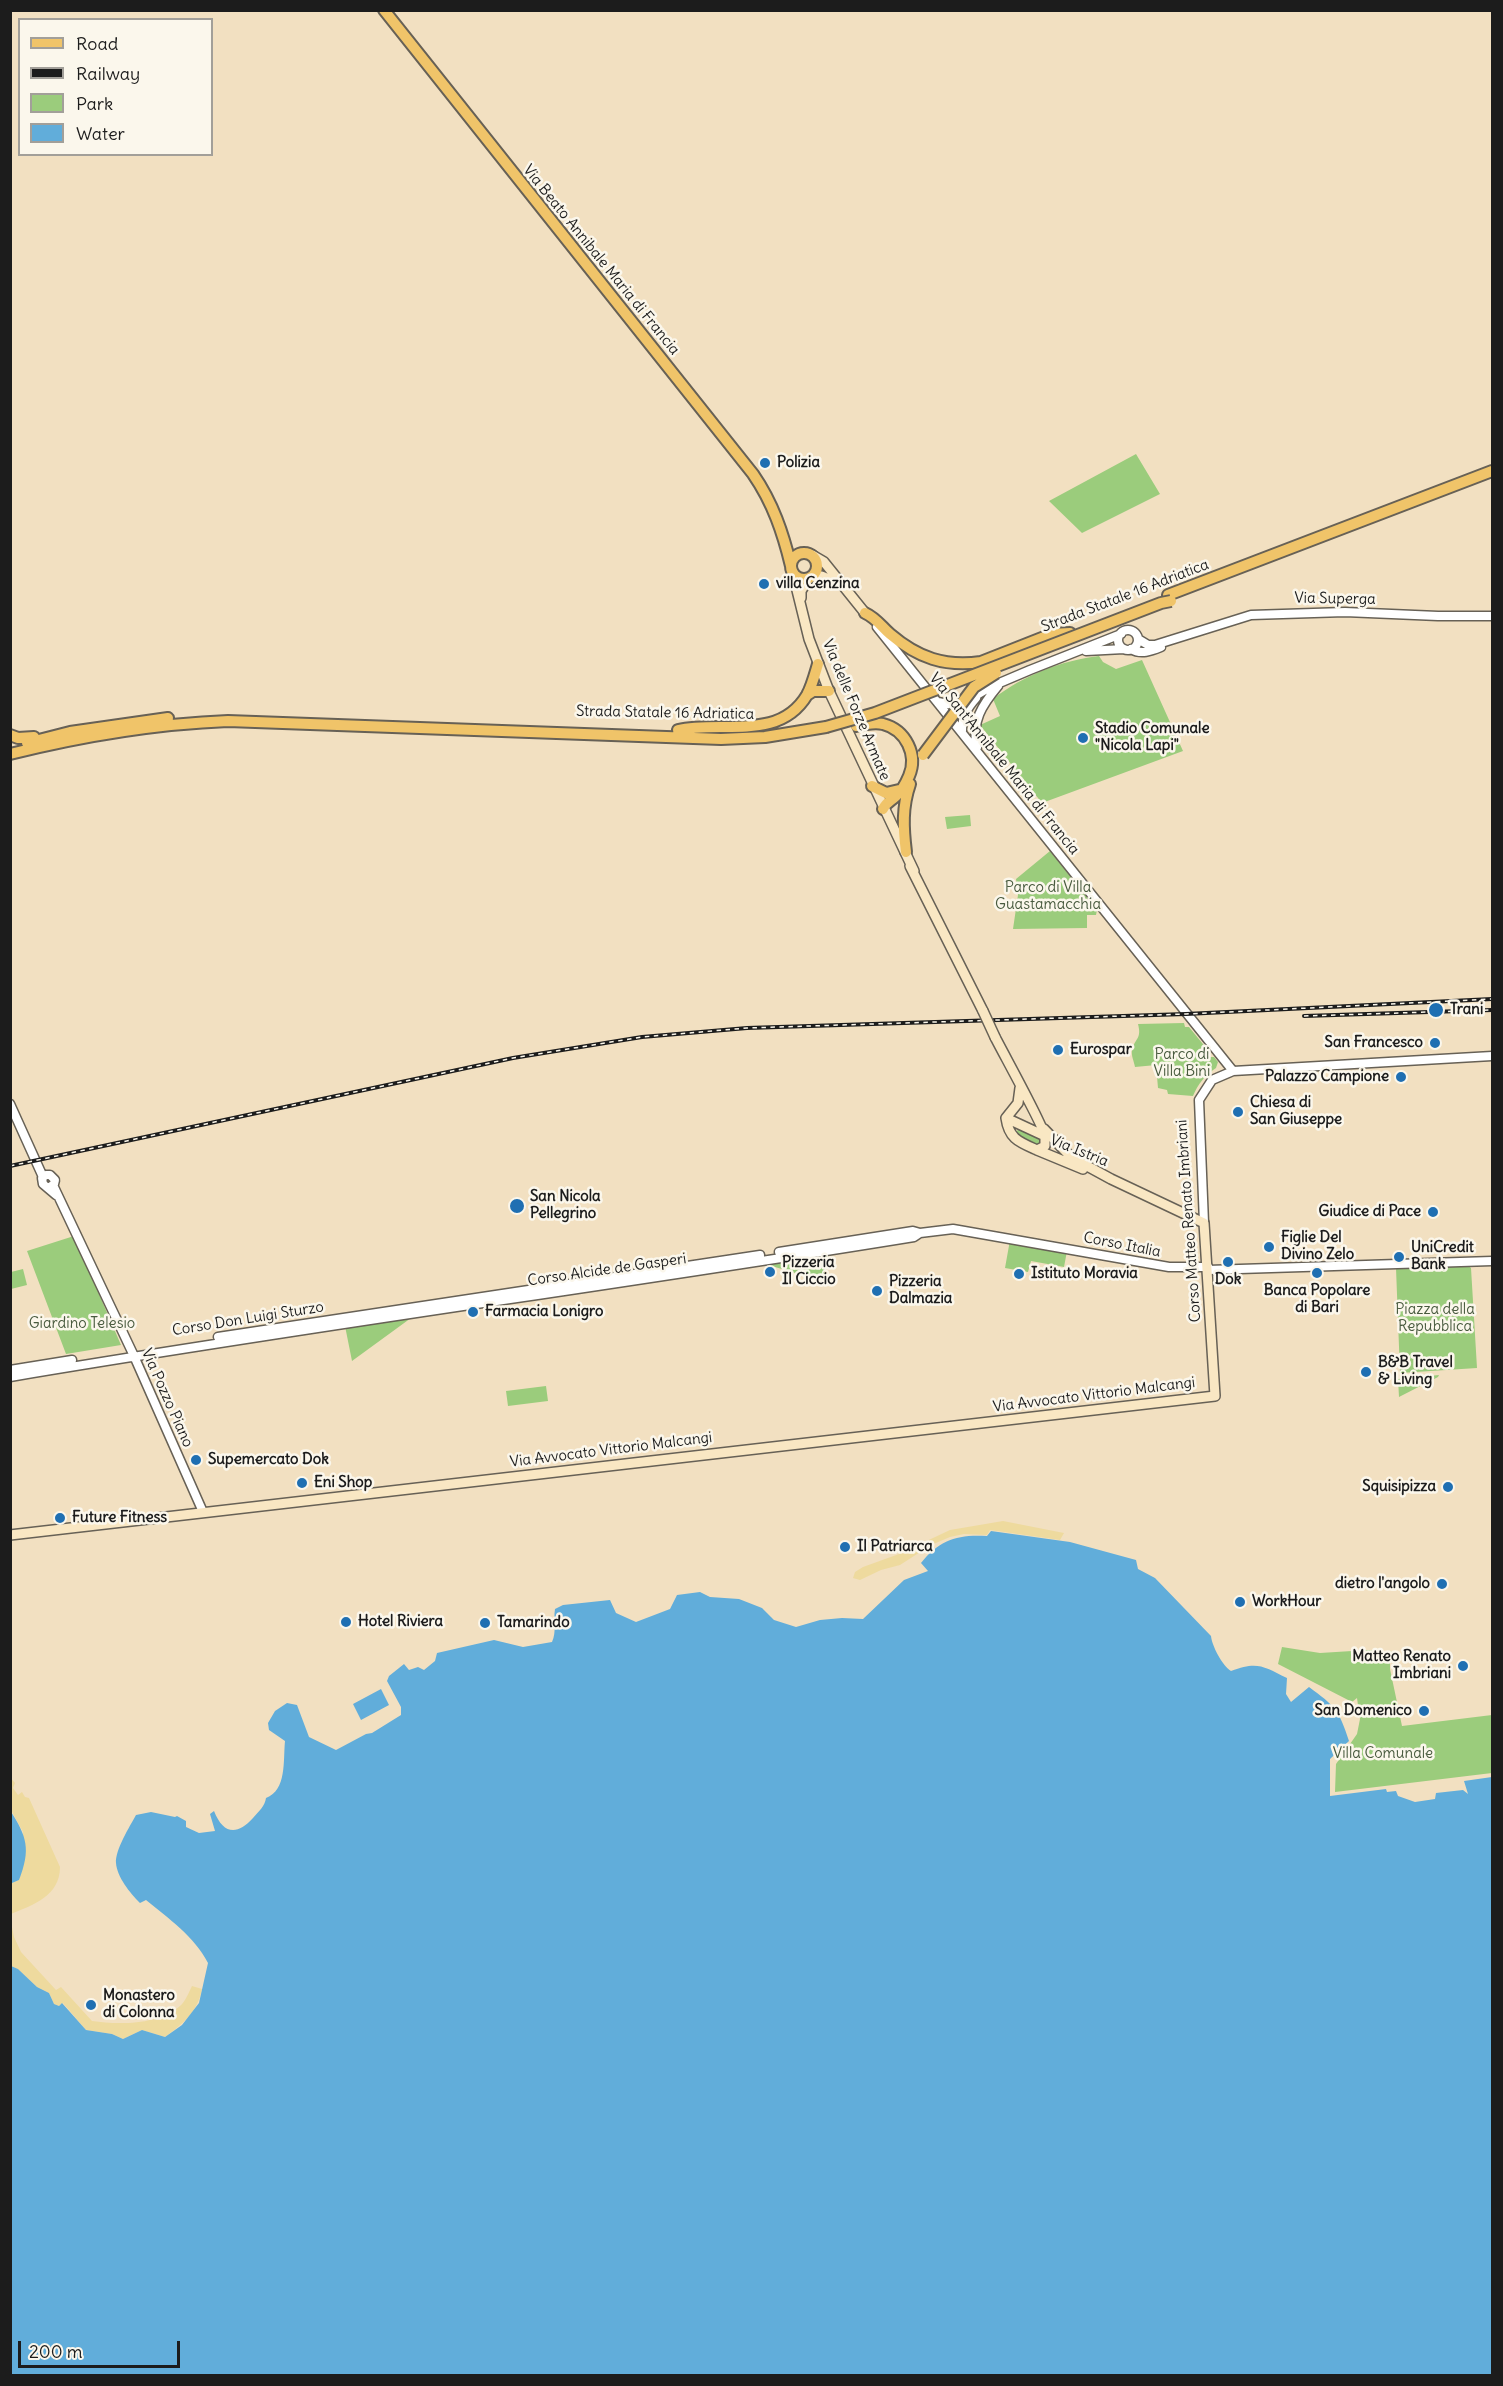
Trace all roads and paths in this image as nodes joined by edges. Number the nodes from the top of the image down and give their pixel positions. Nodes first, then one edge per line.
1 (384, 10) edge
2 (1492, 471) edge
3 (1492, 478) edge
4 (783, 535) junction
5 (811, 554) junction
6 (1266, 561) junction
7 (791, 568) junction
8 (811, 577) junction
9 (843, 585) junction
10 (1170, 598) junction
11 (801, 603) junction
12 (865, 613) junction
13 (1492, 616) edge
14 (1070, 633) junction
15 (1121, 634) junction
16 (1180, 638) junction
17 (1138, 639) junction
18 (1128, 649) junction
19 (1077, 652) junction
20 (818, 664) junction
21 (1000, 683) junction
22 (829, 691) junction
23 (981, 693) junction
24 (807, 694) junction
25 (938, 702) junction
26 (976, 720) junction
27 (823, 727) junction
28 (678, 730) junction
29 (962, 731) junction
30 (70, 732) junction
31 (10, 735) edge
32 (10, 747) edge
33 (977, 750) junction
34 (10, 754) edge
35 (872, 786) junction
36 (904, 793) junction
37 (883, 809) junction
38 (892, 826) junction
39 (906, 852) junction
40 (914, 871) junction
41 (1492, 1056) edge
42 (1233, 1071) junction
43 (1020, 1086) junction
44 (10, 1104) edge
45 (1006, 1118) junction
46 (1020, 1125) junction
47 (1047, 1135) junction
48 (1014, 1139) junction
49 (1037, 1150) junction
50 (1111, 1179) junction
51 (1204, 1223) junction
52 (920, 1233) joint
53 (1492, 1261) edge
54 (1208, 1269) junction
55 (345, 1321) joint
56 (133, 1354) junction
57 (10, 1370) edge
58 (10, 1377) edge
59 (1215, 1396) joint
60 (203, 1512) junction
61 (10, 1535) edge

1 - 4 main road, Via Beato Annibale Maria di Francia
2 - 6 main road, Strada Statale 16 Adriatica
3 - 6 main road, Strada Statale 16 Adriatica
4 - 5 main road
4 - 7 main road, Via Beato Annibale Maria di Francia
5 - 7 main road
5 - 8 main road
5 - 9 main road
6 - 10 main road, Strada Statale 16 Adriatica
7 - 8 main road
7 - 11 main road, Via delle Forze Armate
8 - 9 main road
8 - 11 main road
9 - 12 main road
10 - 14 main road, Strada Statale 16 Adriatica
10 - 27 main road, Strada Statale 16 Adriatica, bridge
10 - 36 main road, bridge
11 - 20 main road, Via delle Forze Armate
12 - 14 main road
12 - 25 street, Via Sant'Annibale Maria di Francia
13 - 16 street, Via Superga
14 - 27 main road, Strada Statale 16 Adriatica
15 - 17 street, Via Superga
15 - 18 street
15 - 19 street, Via Superga
16 - 17 street, Via Superga
16 - 18 street, Via Superga
17 - 18 street
18 - 19 street, Via Superga
19 - 21 street, Via Superga
20 - 22 main road, Via delle Forze Armate
20 - 24 main road
21 - 23 street, Via Superga
21 - 26 street, Via Superga
22 - 24 main road
22 - 35 main road, Via delle Forze Armate
23 - 25 street, Via Superga
23 - 29 street, Via Superga
24 - 28 main road
25 - 29 street, Via Sant'Annibale Maria di Francia
26 - 29 street, Via Superga
26 - 33 street
27 - 28 main road, Strada Statale 16 Adriatica
27 - 34 main road, Strada Statale 16 Adriatica
27 - 36 main road
28 - 30 main road, Strada Statale 16 Adriatica
29 - 33 street, Via Sant'Annibale Maria di Francia
30 - 31 main road
30 - 32 main road, Strada Statale 16 Adriatica
33 - 42 street, Via Sant'Annibale Maria di Francia
35 - 36 main road
35 - 37 main road, Via delle Forze Armate
36 - 37 main road
36 - 39 main road
37 - 38 main road, Via delle Forze Armate
38 - 39 main road, Via delle Forze Armate
38 - 40 main road, Via delle Forze Armate
39 - 40 main road, Via delle Forze Armate
40 - 43 main road, Via delle Forze Armate, bridge
41 - 42 street, Corso Matteo Renato Imbriani
42 - 51 street, Corso Matteo Renato Imbriani
43 - 45 main road
43 - 47 main road, Via delle Forze Armate
44 - 56 street, Via Pozzo Piano
45 - 46 main road, Via Istria
45 - 48 main road
46 - 47 main road, Via Istria
46 - 48 main road
47 - 49 main road, Via Istria
47 - 50 main road, Via Istria
48 - 49 main road, Via Istria
49 - 50 main road, Via Istria
50 - 51 main road, Via Istria
51 - 54 main road, Corso Matteo Renato Imbriani
52 - 54 street, Corso Italia
52 - 55 street, Corso Alcide de Gasperi
53 - 54 street, Corso Italia
54 - 59 main road, Corso Matteo Renato Imbriani
55 - 56 street, Corso Don Luigi Sturzo
56 - 57 street, Corso Don Luigi Sturzo
56 - 58 street, Corso Don Luigi Sturzo
56 - 60 street, Via Pozzo Piano
59 - 60 main road, Via Avvocato Vittorio Malcangi
60 - 61 main road, Via Avvocato Vittorio Malcangi

